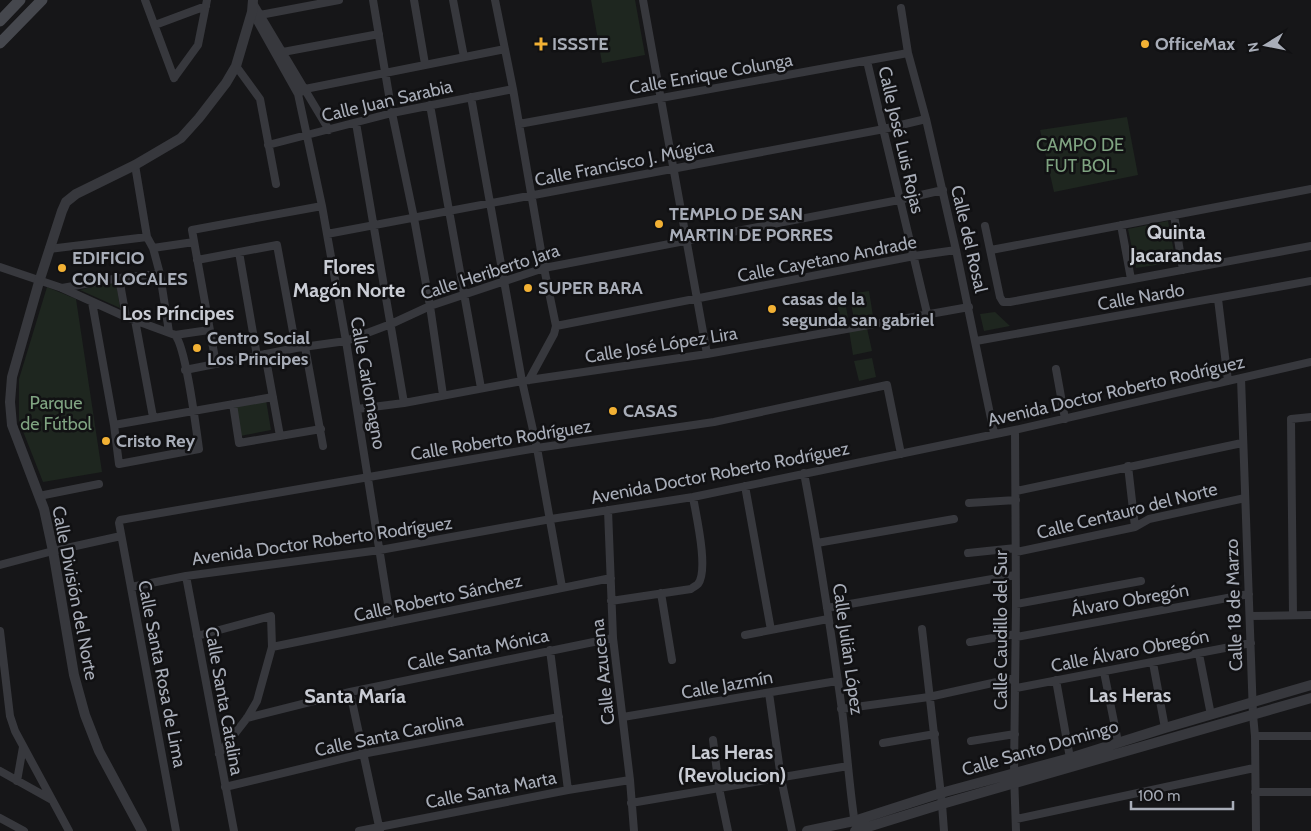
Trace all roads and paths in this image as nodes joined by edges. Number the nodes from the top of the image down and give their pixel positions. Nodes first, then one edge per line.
1 (42, 0) edge
2 (145, 0) edge
3 (339, 0) edge
4 (373, 0) edge
5 (414, 0) edge
6 (453, 0) edge
7 (495, 0) edge
8 (643, 0) edge
9 (14, 2) edge
10 (207, 3) edge
11 (254, 8) edge
12 (901, 8) dead end
13 (0, 21) edge
14 (154, 24) junction
15 (379, 34) junction
16 (0, 43) edge
17 (505, 48) junction
18 (908, 53) junction
19 (280, 54) junction
20 (464, 57) junction
21 (867, 61) junction
22 (425, 64) junction
23 (236, 66) junction
24 (385, 72) junction
25 (305, 89) junction
26 (513, 89) junction
27 (298, 94) junction
28 (471, 97) junction
29 (662, 98) junction
30 (430, 105) junction
31 (392, 113) junction
32 (926, 119) junction
33 (356, 123) junction
34 (519, 124) junction
35 (884, 128) junction
36 (329, 130) junction
37 (307, 136) junction
38 (268, 145) junction
39 (135, 165) junction
40 (674, 168) junction
41 (276, 184) dead end
42 (942, 190) junction
43 (1311, 190) edge
44 (532, 195) junction
45 (899, 200) junction
46 (491, 203) junction
47 (322, 206) junction
48 (449, 211) junction
49 (1174, 215) junction
50 (414, 218) junction
51 (374, 225) junction
52 (1121, 225) junction
53 (985, 226) dead end
54 (327, 234) junction
55 (147, 237) junction
56 (686, 240) junction
57 (194, 242) junction
58 (1311, 246) edge
59 (153, 248) junction
60 (50, 249) junction
61 (956, 250) junction
62 (991, 250) junction
63 (239, 252) junction
64 (914, 256) junction
65 (198, 260) junction
66 (0, 267) edge
67 (544, 268) junction
68 (1184, 270) junction
69 (160, 274) junction
70 (119, 278) junction
71 (1131, 279) junction
72 (504, 280) junction
73 (1311, 281) edge
74 (39, 282) junction
75 (62, 288) junction
76 (464, 293) junction
77 (697, 299) junction
78 (1218, 299) junction
79 (92, 302) junction
80 (430, 306) junction
81 (969, 307) junction
82 (927, 313) junction
83 (126, 317) junction
84 (135, 320) junction
85 (391, 324) junction
86 (556, 326) junction
87 (210, 330) junction
88 (172, 333) junction
89 (346, 341) junction
90 (976, 341) junction
91 (300, 348) junction
92 (706, 354) junction
93 (261, 355) junction
94 (1311, 362) edge
95 (216, 364) junction
96 (1056, 369) dead end
97 (186, 370) junction
98 (1241, 378) junction
99 (526, 380) junction
100 (1228, 381) junction
101 (481, 388) junction
102 (443, 395) junction
103 (273, 397) junction
104 (404, 403) junction
105 (233, 404) junction
106 (357, 409) junction
107 (193, 411) junction
108 (153, 417) junction
109 (1311, 418) edge
110 (1065, 419) junction
111 (114, 424) junction
112 (321, 429) junction
113 (1015, 430) junction
114 (994, 434) junction
115 (280, 436) junction
116 (1242, 443) junction
117 (323, 446) dead end
118 (537, 448) junction
119 (901, 454) junction
120 (1128, 466) junction
121 (804, 472) junction
122 (368, 476) junction
123 (99, 484) dead end
124 (745, 486) junction
125 (1016, 491) junction
126 (39, 496) junction
127 (693, 496) junction
128 (1245, 498) junction
129 (1016, 500) junction
130 (969, 503) dead end
131 (608, 510) junction
132 (550, 519) junction
133 (954, 519) dead end
134 (119, 522) joint
135 (1134, 527) junction
136 (122, 536) junction
137 (817, 543) junction
138 (380, 550) junction
139 (1016, 550) junction
140 (53, 551) junction
141 (968, 553) dead end
142 (0, 566) edge
143 (1015, 575) junction
144 (186, 576) junction
145 (611, 578) junction
146 (1141, 581) dead end
147 (131, 587) junction
148 (562, 588) junction
149 (661, 594) junction
150 (1249, 594) junction
151 (611, 602) junction
152 (1016, 604) junction
153 (827, 608) junction
154 (1293, 615) junction
155 (1250, 616) junction
156 (1311, 616) edge
157 (828, 619) junction
158 (391, 623) junction
159 (922, 629) dead end
160 (771, 630) junction
161 (0, 631) edge
162 (1016, 635) junction
163 (197, 636) junction
164 (746, 636) dead end
165 (613, 638) junction
166 (970, 642) dead end
167 (1250, 643) junction
168 (272, 647) junction
169 (550, 650) junction
170 (1199, 654) junction
171 (672, 660) dead end
172 (1153, 663) junction
173 (1104, 672) junction
174 (1015, 678) junction
175 (1056, 680) junction
176 (837, 681) junction
177 (1311, 685) edge
178 (1016, 688) junction
179 (350, 692) junction
180 (769, 693) junction
181 (929, 697) junction
182 (1311, 698) edge
183 (1253, 702) junction
184 (842, 709) junction
185 (1211, 715) junction
186 (1253, 715) junction
187 (559, 716) junction
188 (623, 717) junction
189 (247, 718) junction
190 (1165, 728) junction
191 (935, 734) junction
192 (1015, 734) junction
193 (1255, 736) junction
194 (1311, 736) edge
195 (713, 740) dead end
196 (971, 741) dead end
197 (1118, 742) junction
198 (883, 743) dead end
199 (23, 747) junction
200 (219, 754) junction
201 (362, 754) junction
202 (1070, 758) junction
203 (848, 766) junction
204 (1254, 768) junction
205 (0, 771) edge
206 (781, 778) junction
207 (1014, 779) junction
208 (630, 780) junction
209 (16, 781) junction
210 (225, 786) junction
211 (719, 788) junction
212 (568, 790) junction
213 (1255, 792) junction
214 (1311, 792) edge
215 (942, 798) junction
216 (52, 800) junction
217 (631, 803) junction
218 (0, 818) edge
219 (1016, 818) junction
220 (855, 828) edge
221 (380, 829) edge
222 (24, 831) edge
223 (69, 831) edge
224 (142, 831) edge
225 (176, 831) edge
226 (234, 831) edge
227 (359, 831) edge
228 (634, 831) edge
229 (728, 831) edge
230 (792, 831) edge
231 (807, 831) edge
232 (944, 831) edge
233 (1016, 831) edge
234 (1256, 831) edge

1 - 16 main road
2 - 14 street
3 - 11 street
4 - 15 street
5 - 22 street
6 - 20 street
7 - 17 street
8 - 29 street
9 - 13 main road
10 - 14 street
10 - 14 street
11 - 19 street, Calle Carlomagno
11 - 23 street, Calle División del Norte
12 - 18 street, Calle del Rosal
15 - 19 street
15 - 24 street
17 - 20 street
17 - 26 street
18 - 21 street, Calle Enrique Colunga
18 - 32 street, Calle del Rosal
19 - 25 street, Calle Carlomagno
19 - 27 street, Calle Carlomagno
20 - 22 street
21 - 29 street, Calle Enrique Colunga
21 - 35 street, Calle José Luis Rojas
22 - 24 street
23 - 38 street
23 - 39 street, Calle División del Norte
24 - 25 street
24 - 31 street
25 - 27 street
25 - 36 street, Calle Carlomagno
26 - 28 street, Calle Juan Sarabia
26 - 34 street
27 - 37 street, Calle Carlomagno
28 - 30 street, Calle Juan Sarabia
28 - 46 street
29 - 34 street, Calle Enrique Colunga
29 - 40 street
30 - 31 street, Calle Juan Sarabia
30 - 48 street
31 - 33 street, Calle Juan Sarabia
31 - 50 street
32 - 35 street, Calle Francisco J. Múgica
32 - 42 street, Calle del Rosal
33 - 36 street, Calle Juan Sarabia
33 - 51 street
34 - 44 street
35 - 40 street, Calle Francisco J. Múgica
35 - 45 street, Calle José Luis Rojas
36 - 37 street, Calle Juan Sarabia
37 - 38 street, Calle Juan Sarabia
37 - 47 street, Calle Carlomagno
38 - 41 street
39 - 55 street
39 - 60 street, Calle División del Norte
40 - 44 street, Calle Francisco J. Múgica
40 - 56 street
42 - 45 street, Calle Heriberto Jara
42 - 61 street, Calle del Rosal
43 - 49 street
44 - 46 street, Calle Francisco J. Múgica
44 - 67 street
45 - 56 street, Calle Heriberto Jara
45 - 64 street, Calle José Luis Rojas
46 - 48 street, Calle Francisco J. Múgica
46 - 72 street
47 - 54 street, Calle Carlomagno
47 - 57 street
48 - 50 street, Calle Francisco J. Múgica
48 - 76 street
49 - 52 street
49 - 68 street
50 - 51 street, Calle Francisco J. Múgica
50 - 80 street
51 - 54 street, Calle Francisco J. Múgica
51 - 85 street
52 - 62 street
52 - 71 street
53 - 62 street
54 - 89 street, Calle Carlomagno
55 - 59 street
55 - 60 street
56 - 67 street, Calle Heriberto Jara
56 - 77 street
57 - 59 street
57 - 65 street
58 - 68 street
59 - 69 street
60 - 74 street, Calle División del Norte
61 - 64 street, Calle Cayetano Andrade
61 - 81 street, Calle del Rosal
62 - 71 street
63 - 65 street
63 - 91 street
63 - 93 street
64 - 77 street, Calle Cayetano Andrade
64 - 82 street, Calle José Luis Rojas
65 - 87 street
66 - 74 street
67 - 72 street, Calle Heriberto Jara
67 - 86 street
68 - 71 street
69 - 70 street
69 - 88 street
70 - 75 street
70 - 83 street
72 - 76 street, Calle Heriberto Jara
72 - 99 street
73 - 78 street, Calle Nardo
74 - 75 street
74 - 126 street, Calle División del Norte
75 - 79 street
76 - 80 street, Calle Heriberto Jara
76 - 101 street
77 - 86 street, Calle Cayetano Andrade
77 - 92 street
78 - 90 street, Calle Nardo
78 - 100 street
79 - 83 street
79 - 111 street
80 - 85 street, Calle Heriberto Jara
80 - 102 street
81 - 82 street, Calle José López Lira
81 - 90 street, Calle del Rosal
82 - 92 street, Calle José López Lira
83 - 84 street
84 - 88 street
84 - 108 street
85 - 89 street, Calle Heriberto Jara
85 - 104 street
86 - 99 street
87 - 88 street
87 - 95 street
88 - 97 street
89 - 91 street, Calle Heriberto Jara
89 - 106 street, Calle Carlomagno
90 - 114 street, Calle del Rosal
91 - 93 street, Calle Heriberto Jara
91 - 112 street
92 - 99 street, Calle José López Lira
93 - 95 street, Calle Heriberto Jara
93 - 103 street
94 - 98 street, Avenida Doctor Roberto Rodríguez
95 - 97 street, Calle Heriberto Jara
96 - 110 street
97 - 107 street
98 - 100 street, Avenida Doctor Roberto Rodríguez
98 - 116 street, Calle 18 de Marzo
99 - 101 street, Calle José López Lira
99 - 118 street
100 - 110 street, Avenida Doctor Roberto Rodríguez
101 - 102 street, Calle José López Lira
102 - 104 street, Calle José López Lira
103 - 105 street
103 - 115 street
104 - 106 street, Calle José López Lira
105 - 107 street
105 - 115 street
106 - 122 street, Calle Carlomagno
107 - 108 street
107 - 111 street
108 - 111 street
109 - 154 street
110 - 113 street, Avenida Doctor Roberto Rodríguez
112 - 115 street
112 - 117 street
113 - 114 street, Avenida Doctor Roberto Rodríguez
113 - 125 street, Calle Caudillo del Sur
114 - 119 street, Avenida Doctor Roberto Rodríguez
116 - 120 street
116 - 128 street, Calle 18 de Marzo
118 - 119 street, Calle Roberto Rodríguez
118 - 122 street, Calle Roberto Rodríguez
118 - 132 street
119 - 121 street, Avenida Doctor Roberto Rodríguez
120 - 125 street
120 - 135 street
121 - 124 street, Avenida Doctor Roberto Rodríguez
121 - 137 street, Calle Julián López
122 - 134 street, Calle Roberto Rodríguez
122 - 138 street, Calle Carlomagno
123 - 126 street
124 - 127 street, Avenida Doctor Roberto Rodríguez
124 - 160 street
125 - 129 street, Calle Caudillo del Sur
126 - 140 street, Calle División del Norte
127 - 131 street, Avenida Doctor Roberto Rodríguez
127 - 149 street
128 - 135 street, Calle Centauro del Norte
128 - 150 street, Calle 18 de Marzo
129 - 130 street
129 - 139 street, Calle Caudillo del Sur
131 - 132 street, Avenida Doctor Roberto Rodríguez
131 - 145 street, Calle Azucena
132 - 138 street, Avenida Doctor Roberto Rodríguez
132 - 148 street
133 - 137 street
134 - 136 street, Calle Santa Rosa de Lima
135 - 139 street, Calle Centauro del Norte
136 - 140 street
136 - 147 street, Calle Santa Rosa de Lima
137 - 153 street, Calle Julián López
138 - 144 street, Avenida Doctor Roberto Rodríguez
138 - 158 street, Calle Carlomagno
139 - 141 street, Calle Centauro del Norte
139 - 143 street, Calle Caudillo del Sur
140 - 142 street
140 - 224 street, Calle División del Norte
143 - 152 street, Calle Caudillo del Sur
143 - 153 street
144 - 147 street, Avenida Doctor Roberto Rodríguez
144 - 163 street, Calle Santa Catalina
145 - 148 street, Calle Roberto Sánchez
145 - 151 street, Calle Azucena
146 - 152 street
147 - 225 street, Calle Santa Rosa de Lima
148 - 158 street, Calle Roberto Sánchez
149 - 151 street
149 - 171 street
150 - 155 street, Calle 18 de Marzo
150 - 162 street, Álvaro Obregón
151 - 165 street, Calle Azucena
152 - 162 street, Calle Caudillo del Sur
153 - 157 street, Calle Julián López
154 - 155 street
154 - 156 street
155 - 167 street, Calle 18 de Marzo
157 - 160 street
157 - 176 street, Calle Julián López
158 - 168 street, Calle Roberto Sánchez
159 - 181 street
160 - 164 street
161 - 199 street
162 - 166 street, Álvaro Obregón
162 - 174 street, Calle Caudillo del Sur
163 - 168 street
163 - 200 street, Calle Santa Catalina
165 - 169 street, Calle Santa Mónica
165 - 188 street, Calle Azucena
167 - 170 street, Calle Álvaro Obregón
167 - 183 street, Calle 18 de Marzo
168 - 189 street
169 - 179 street, Calle Santa Mónica
169 - 187 street
170 - 172 street, Calle Álvaro Obregón
170 - 185 street
172 - 173 street, Calle Álvaro Obregón
172 - 190 street
173 - 175 street, Calle Álvaro Obregón
173 - 197 street
174 - 178 street, Calle Caudillo del Sur
174 - 181 street
175 - 178 street, Calle Álvaro Obregón
175 - 202 street
176 - 180 street, Calle Jazmín
176 - 184 street, Calle Julián López
177 - 183 street, Calle Santo Domingo
178 - 192 street, Calle Caudillo del Sur
179 - 189 street, Calle Santa Mónica
179 - 201 street
180 - 188 street, Calle Jazmín
180 - 206 street
181 - 184 street
181 - 191 street
182 - 186 street, Calle Santo Domingo
183 - 185 street, Calle Santo Domingo
183 - 186 street, Calle 18 de Marzo
184 - 203 street, Calle Julián López
185 - 190 street, Calle Santo Domingo
186 - 193 street, Calle 18 de Marzo
186 - 207 street, Calle Santo Domingo
187 - 201 street, Calle Santa Carolina
187 - 212 street
188 - 208 street, Calle Azucena
189 - 200 street
190 - 197 street, Calle Santo Domingo
191 - 198 street
191 - 215 street
192 - 196 street
192 - 207 street, Calle Caudillo del Sur
193 - 194 street
193 - 204 street, Calle 18 de Marzo
195 - 211 street
197 - 202 street, Calle Santo Domingo
199 - 209 street
199 - 216 street
200 - 210 street, Calle Santa Catalina
201 - 210 street, Calle Santa Carolina
201 - 221 street
202 - 207 street, Calle Santo Domingo
203 - 206 street
203 - 220 street, Calle Julián López
204 - 213 street, Calle 18 de Marzo
204 - 219 street
205 - 209 street
206 - 211 street
206 - 230 street
207 - 215 street, Calle Santo Domingo
207 - 219 street, Calle Caudillo del Sur
208 - 212 street, Calle Santa Marta
208 - 217 street, Calle Azucena
209 - 216 street
210 - 226 street, Calle Santa Catalina
211 - 217 street
211 - 229 street
212 - 221 street, Calle Santa Marta
213 - 214 street
213 - 234 street, Calle 18 de Marzo
215 - 220 street, Calle Santo Domingo
215 - 232 street
216 - 223 street
217 - 228 street, Calle Azucena
218 - 222 street
219 - 233 street, Calle Caudillo del Sur
220 - 231 street, Calle Santo Domingo
221 - 227 street, Calle Santa Marta

